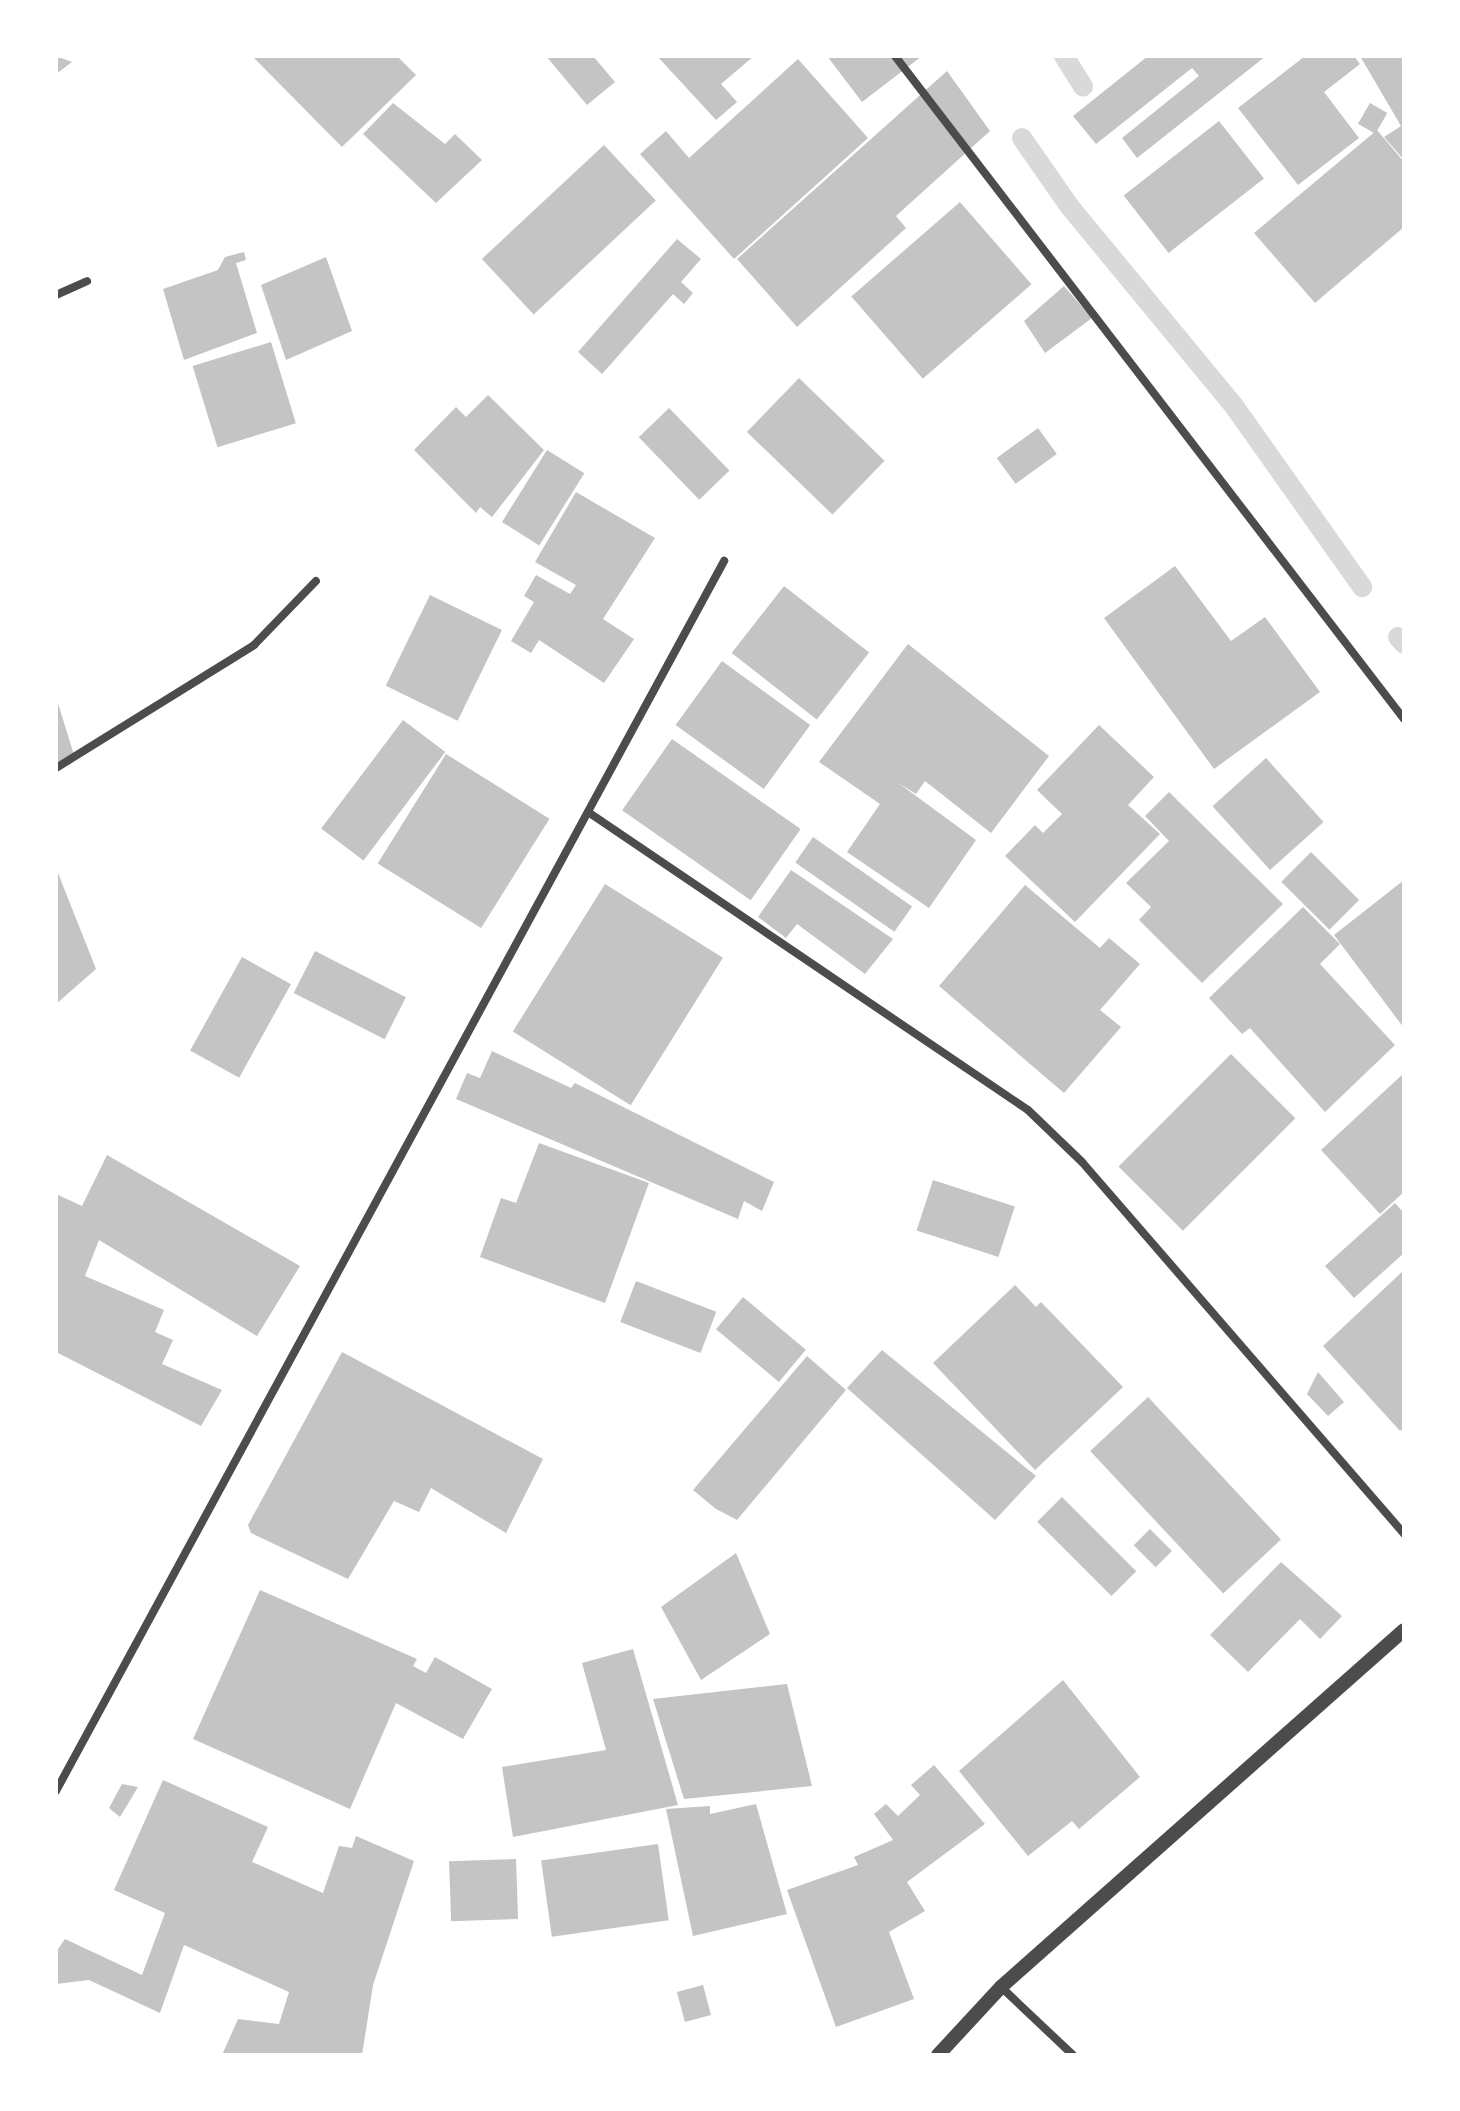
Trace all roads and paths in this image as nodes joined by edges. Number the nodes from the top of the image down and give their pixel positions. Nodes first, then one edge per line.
1 (895, 56) edge
2 (87, 281) dead end
3 (56, 295) edge
4 (724, 561) dead end
5 (316, 581) dead end
6 (1404, 719) edge
7 (56, 768) edge
8 (588, 812) junction
9 (1404, 1534) edge
10 (1404, 1630) edge
11 (56, 1791) edge
12 (1001, 1987) junction
13 (938, 2055) edge
14 (1073, 2055) edge

1 - 6 street
2 - 3 street
4 - 8 street
5 - 7 street
8 - 9 street
8 - 11 street
10 - 12 street
12 - 13 street
12 - 14 street

